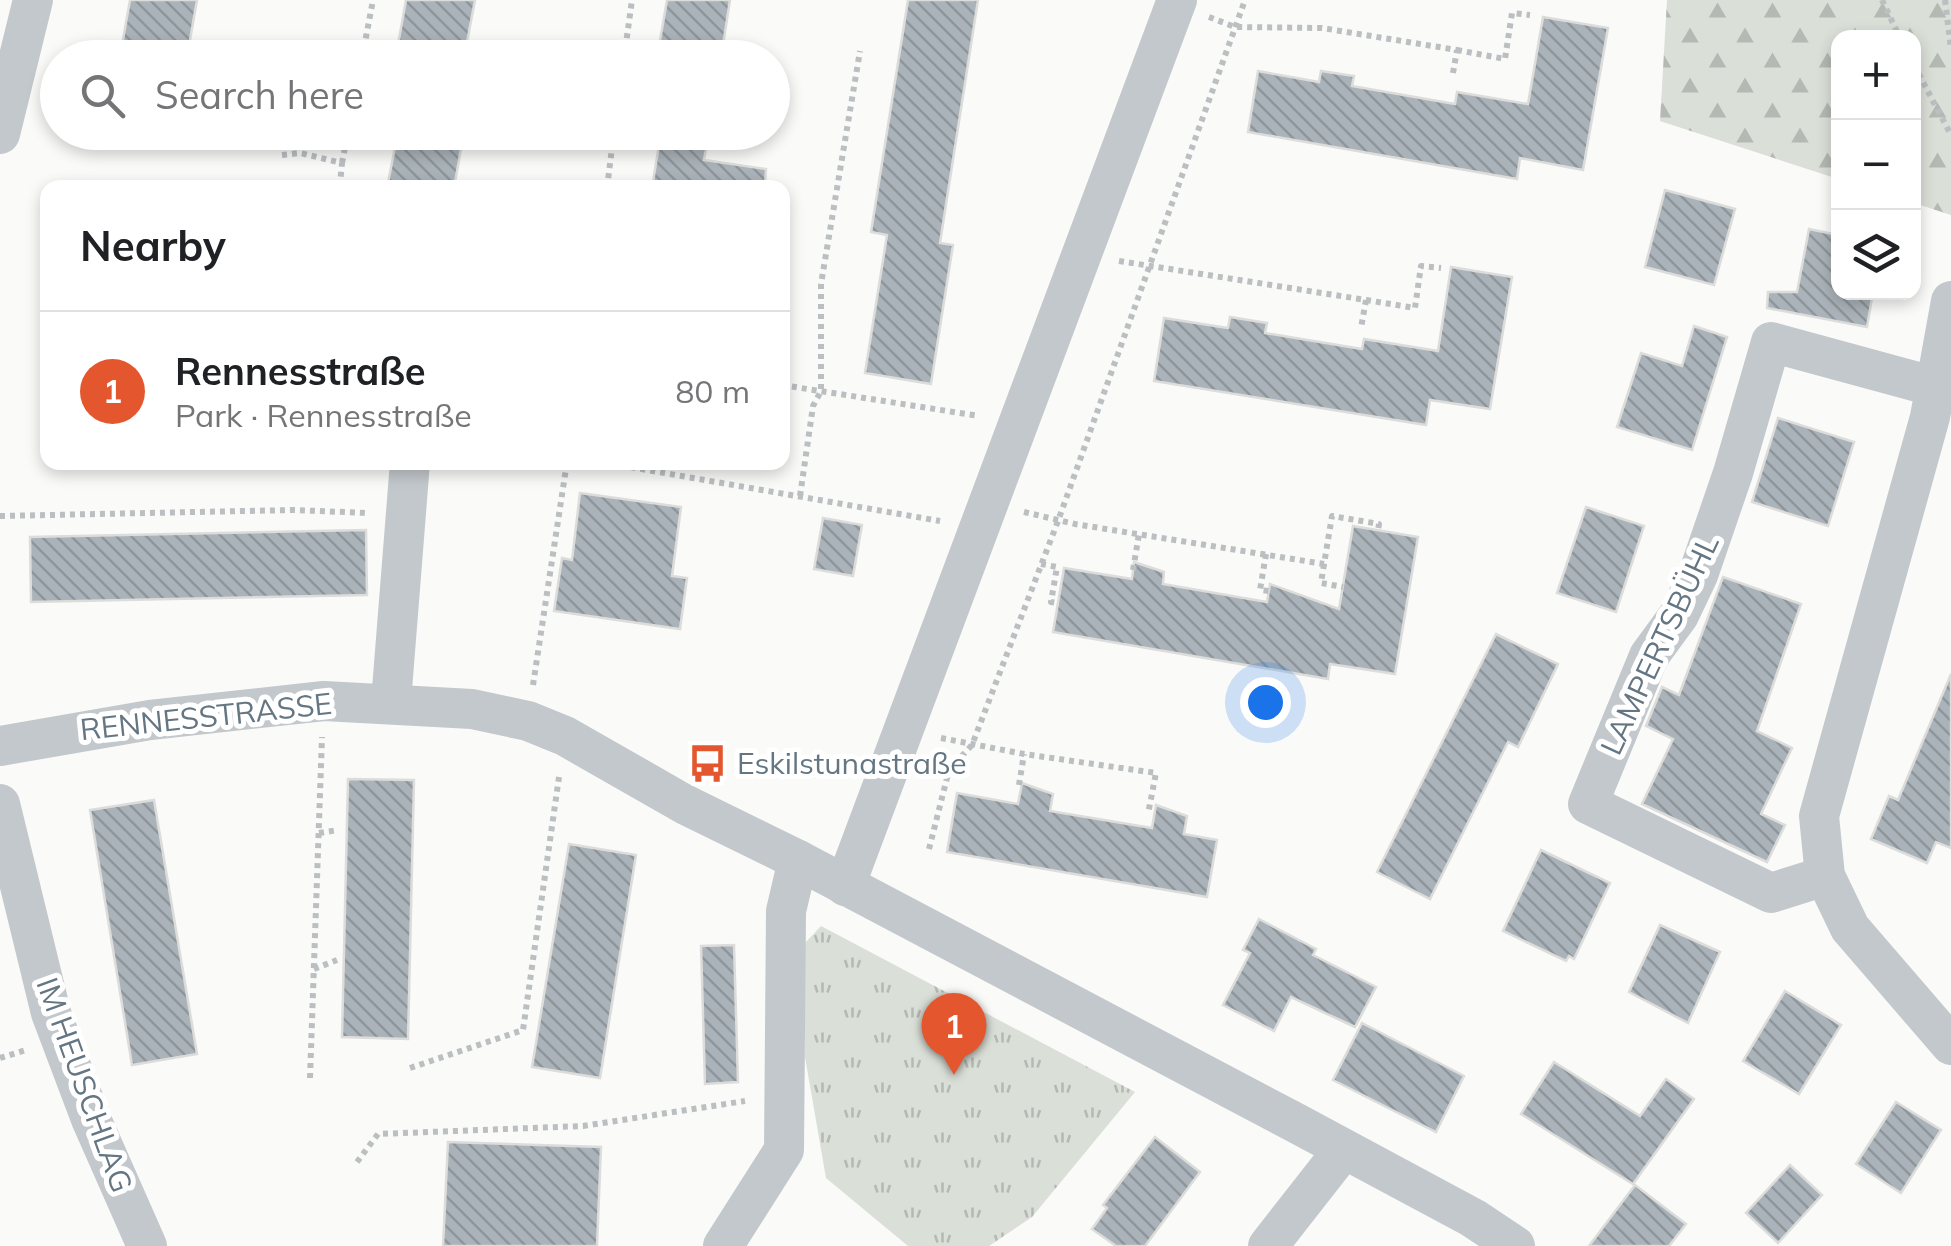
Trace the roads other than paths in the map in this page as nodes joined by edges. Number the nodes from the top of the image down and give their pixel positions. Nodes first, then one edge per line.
1 (32, 0) edge
2 (1176, 2) edge
3 (0, 134) edge
4 (1951, 302) edge
5 (1939, 410) edge
6 (409, 470) edge
7 (392, 702) junction
8 (0, 746) edge
9 (0, 804) edge
10 (798, 860) junction
11 (1825, 876) junction
12 (845, 886) junction
13 (1951, 1045) edge
14 (1344, 1149) junction
15 (147, 1246) edge
16 (723, 1246) edge
17 (1268, 1246) edge
18 (1515, 1246) edge

1 - 3 street
2 - 12 street
4 - 5 street
5 - 11 street
5 - 11 street, LAMPERTSBÜHL
6 - 7 street
7 - 8 street, RENNESSTRASSE
7 - 10 street, RENNESSTRASSE
9 - 15 street, IM HEUSCHLAG
10 - 12 street, RENNESSTRASSE
10 - 16 street
11 - 13 street
12 - 14 street, RENNESSTRASSE
14 - 17 street
14 - 18 street, RENNESSTRASSE

